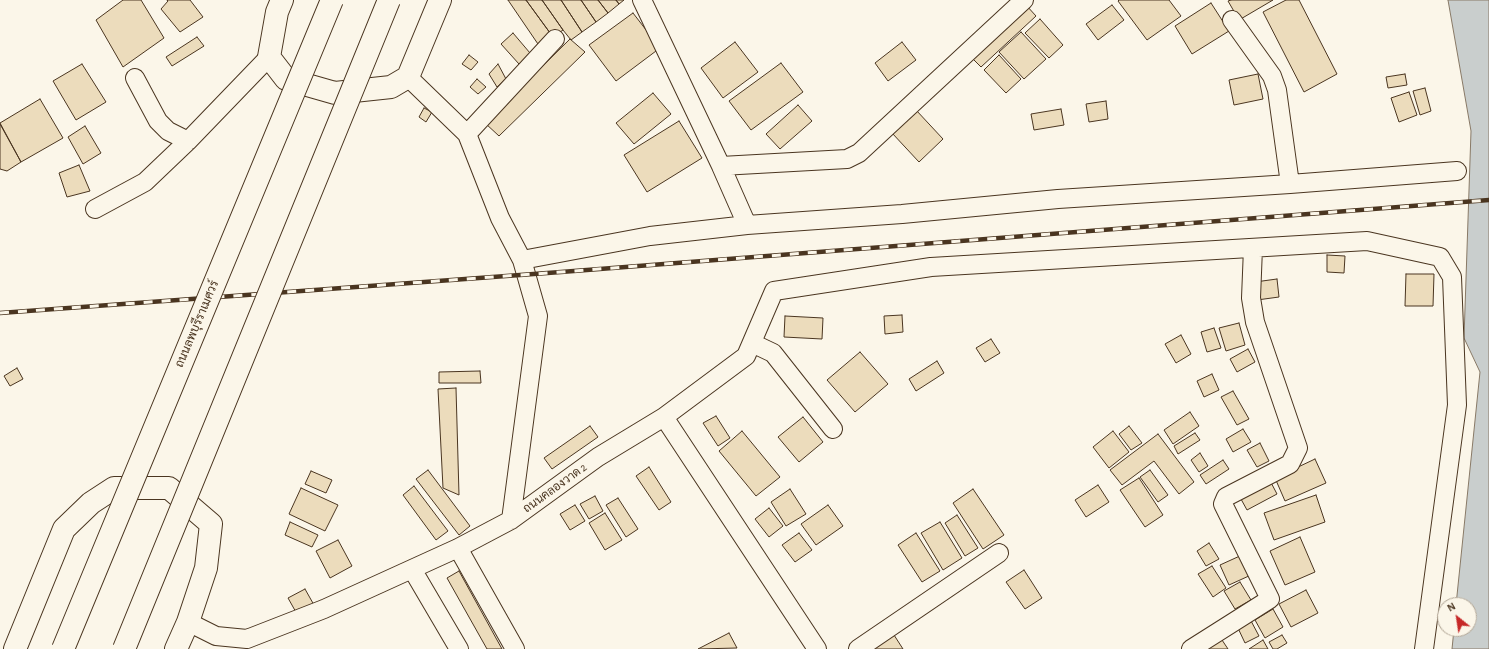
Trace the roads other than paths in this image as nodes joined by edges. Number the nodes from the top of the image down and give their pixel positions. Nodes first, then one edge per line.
1 (282, 0) edge
2 (332, 0) edge
3 (389, 0) edge
4 (440, 0) edge
5 (642, 0) edge
6 (1024, 0) edge
7 (1232, 20) dead end
8 (555, 39) dead end
9 (269, 57) junction
10 (408, 77) junction
11 (135, 78) dead end
12 (467, 134) junction
13 (188, 141) junction
14 (721, 166) junction
15 (1457, 172) dead end
16 (1290, 184) junction
17 (95, 209) dead end
18 (747, 225) junction
19 (1253, 248) junction
20 (522, 260) junction
21 (752, 343) junction
22 (664, 418) junction
23 (833, 429) dead end
24 (511, 520) junction
25 (458, 548) junction
26 (999, 554) dead end
27 (412, 569) junction
28 (188, 622) junction
29 (15, 649) edge
30 (63, 649) edge
31 (124, 649) edge
32 (176, 649) edge
33 (459, 649) edge
34 (515, 649) edge
35 (818, 649) edge
36 (858, 649) edge
37 (1191, 649) edge
38 (1424, 649) edge

1 - 9 main road
2 - 30 main road, ถนนลพบุรีราเมศวร์, bridge
3 - 31 main road, bridge
4 - 10 main road
5 - 14 street
6 - 14 street
7 - 16 street
8 - 12 street
9 - 10 main road
9 - 13 street
10 - 12 street
11 - 13 street
12 - 20 street
13 - 17 street
14 - 18 street
15 - 16 street
16 - 18 street
18 - 20 street
19 - 21 street, ถนนคลองวาด 2
19 - 37 street
19 - 38 street
20 - 24 street
21 - 22 street, ถนนคลองวาด 2
21 - 23 street
22 - 24 street, ถนนคลองวาด 2
22 - 35 street
24 - 25 street, ถนนคลองวาด 2
25 - 27 street, ถนนคลองวาด 2
25 - 34 street
26 - 36 street
27 - 28 street, ถนนคลองวาด 2
27 - 33 street
28 - 29 main road
28 - 32 main road

